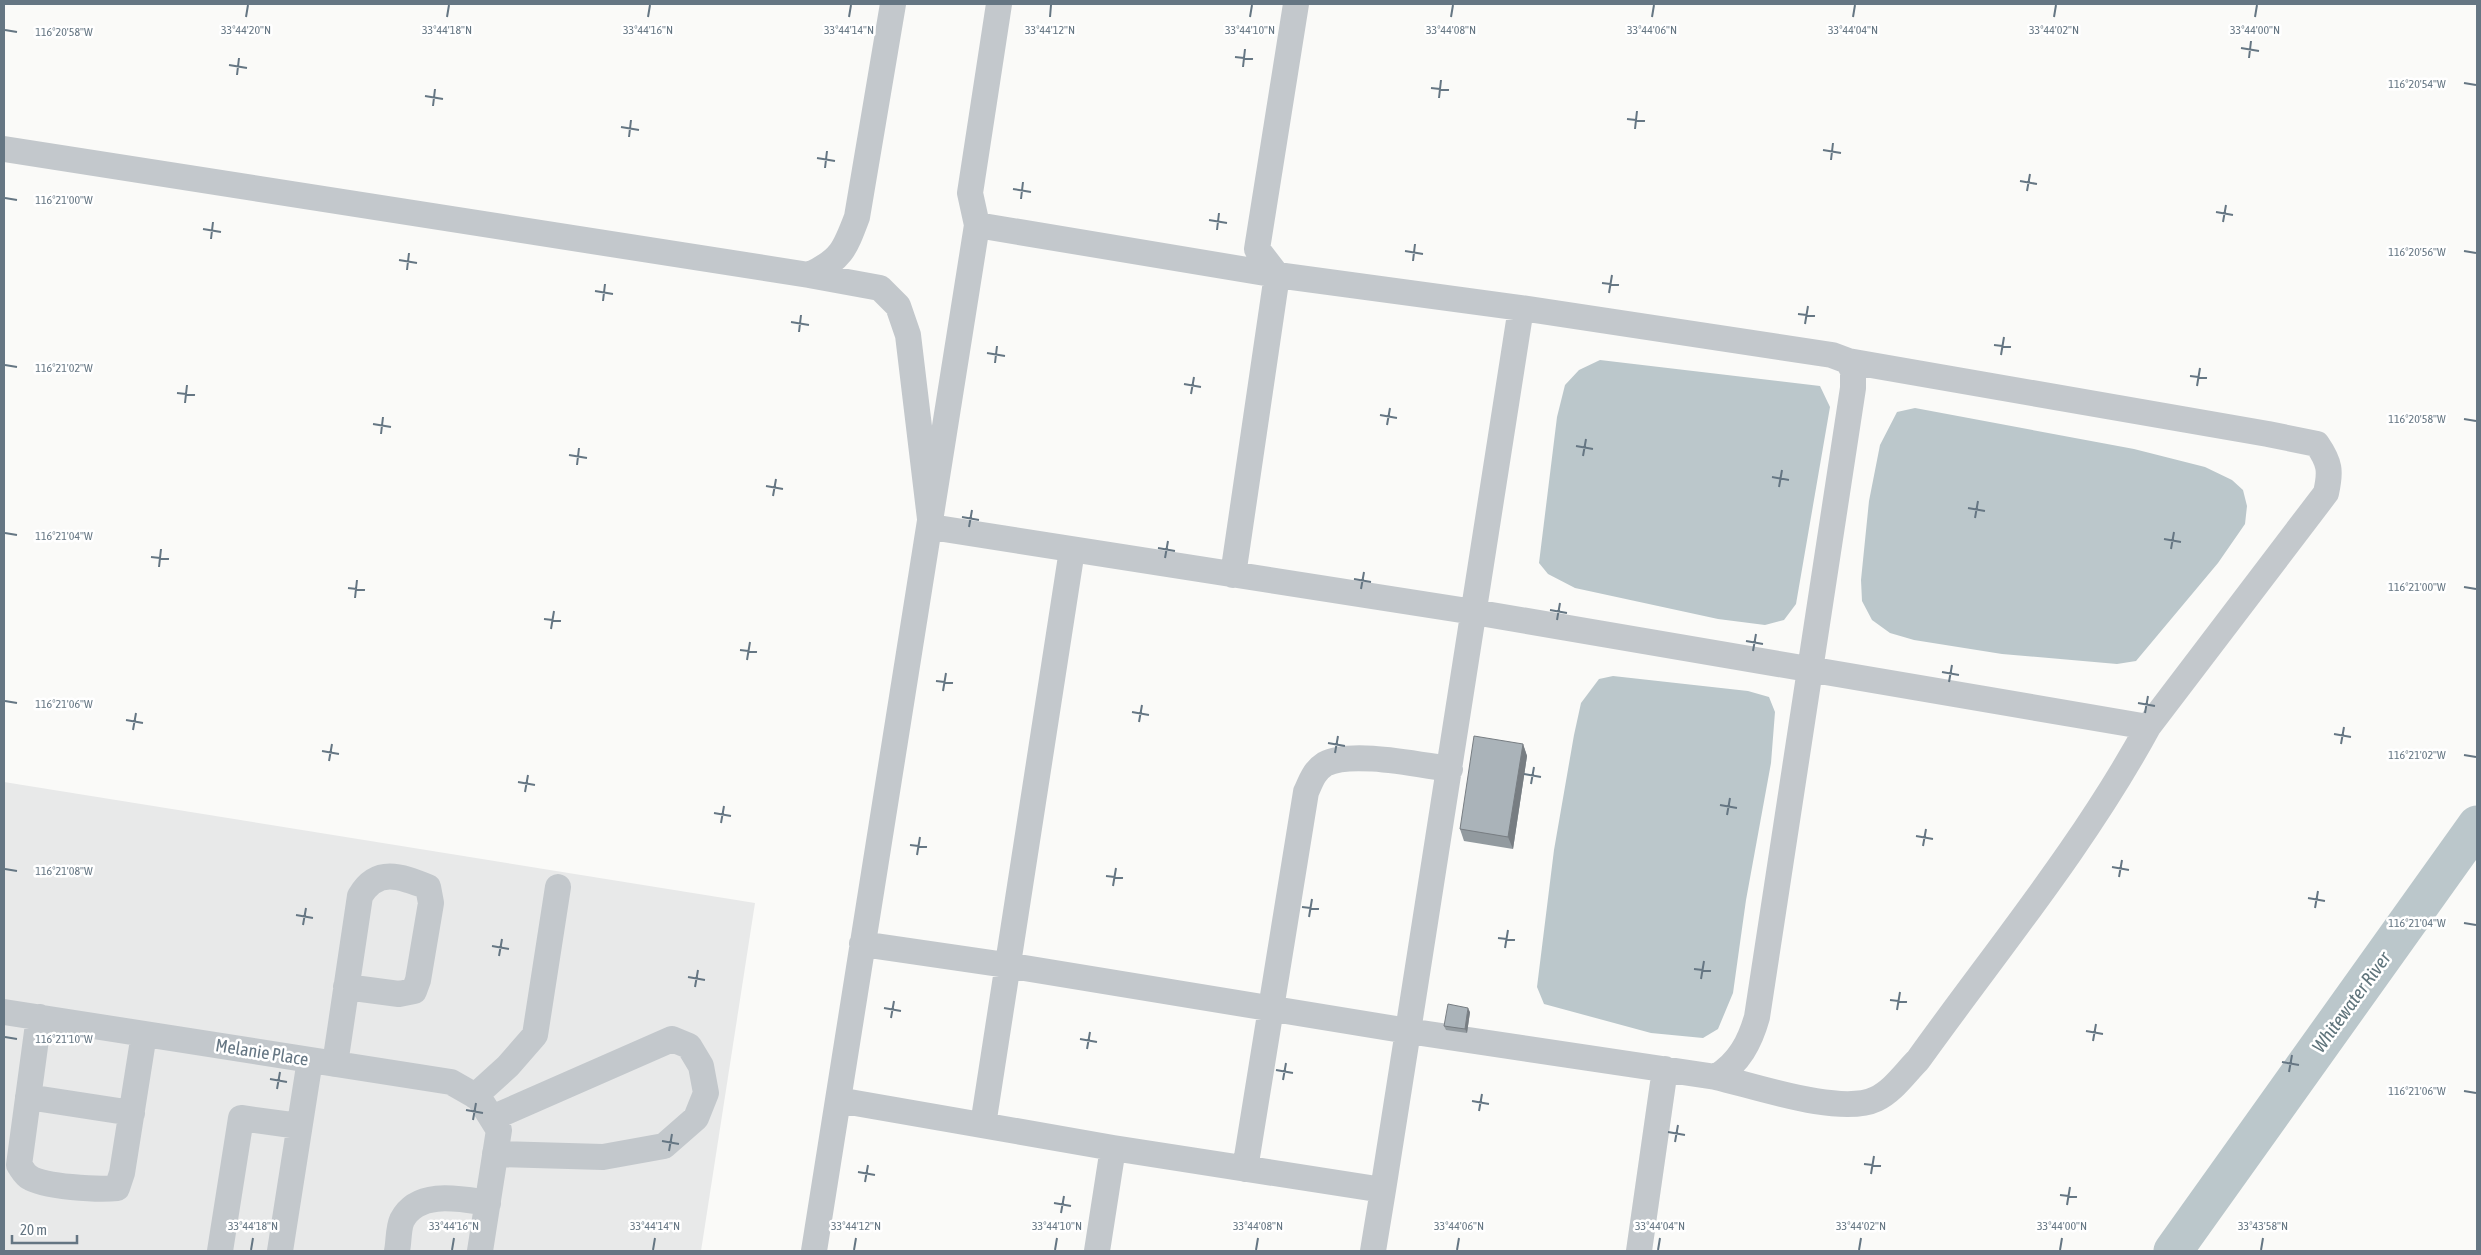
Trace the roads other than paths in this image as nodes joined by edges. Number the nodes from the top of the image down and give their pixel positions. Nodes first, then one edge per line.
1 (893, 4) edge
2 (999, 4) edge
3 (1296, 4) edge
4 (4, 149) edge
5 (977, 225) junction
6 (808, 275) junction
7 (1277, 275) junction
8 (1521, 308) junction
9 (1848, 361) junction
10 (931, 527) junction
11 (1072, 550) junction
12 (1233, 575) junction
13 (1474, 612) junction
14 (1810, 670) junction
15 (2148, 727) junction
16 (1450, 769) junction
17 (558, 887) dead end
18 (862, 944) junction
19 (1006, 965) junction
20 (346, 988) junction
21 (1270, 1008) junction
22 (4, 1012) edge
23 (39, 1017) junction
24 (1408, 1032) junction
25 (144, 1034) junction
26 (322, 1062) junction
27 (1665, 1069) junction
28 (1716, 1077) junction
29 (475, 1096) junction
30 (28, 1097) junction
31 (838, 1100) junction
32 (132, 1113) junction
33 (983, 1125) junction
34 (299, 1126) junction
35 (495, 1134) junction
36 (1113, 1148) junction
37 (1245, 1168) junction
38 (1383, 1190) junction
39 (488, 1203) junction
40 (220, 1251) edge
41 (280, 1251) edge
42 (397, 1251) edge
43 (480, 1251) edge
44 (814, 1251) edge
45 (1097, 1251) edge
46 (1373, 1251) edge
47 (1639, 1251) edge

1 - 6 street
2 - 5 street
3 - 7 street
4 - 6 street
5 - 7 street
5 - 10 street
6 - 10 street
7 - 8 street
7 - 12 street
8 - 9 street
8 - 13 street
9 - 14 street
9 - 15 street
10 - 11 street
10 - 18 street
11 - 12 street
11 - 19 street
12 - 13 street
13 - 14 street
13 - 16 street
14 - 15 street
14 - 28 street
15 - 28 street
16 - 21 street
16 - 24 street
17 - 29 street
18 - 19 street
18 - 31 street
19 - 21 street
19 - 33 street
20 - 20 street
20 - 26 street
21 - 24 street
21 - 37 street
22 - 23 street, Melanie Place
23 - 25 street, Melanie Place
23 - 30 street
24 - 27 street
24 - 38 street
25 - 26 street, Melanie Place
25 - 32 street
26 - 29 street, Melanie Place
26 - 34 street
27 - 28 street
27 - 47 street
29 - 35 street, Melanie Place
30 - 32 street
30 - 32 street
31 - 33 street
31 - 44 street
33 - 36 street
34 - 40 street
34 - 41 street
35 - 35 street
35 - 39 street
36 - 37 street
36 - 45 street
37 - 38 street
38 - 46 street
39 - 42 street
39 - 43 street

